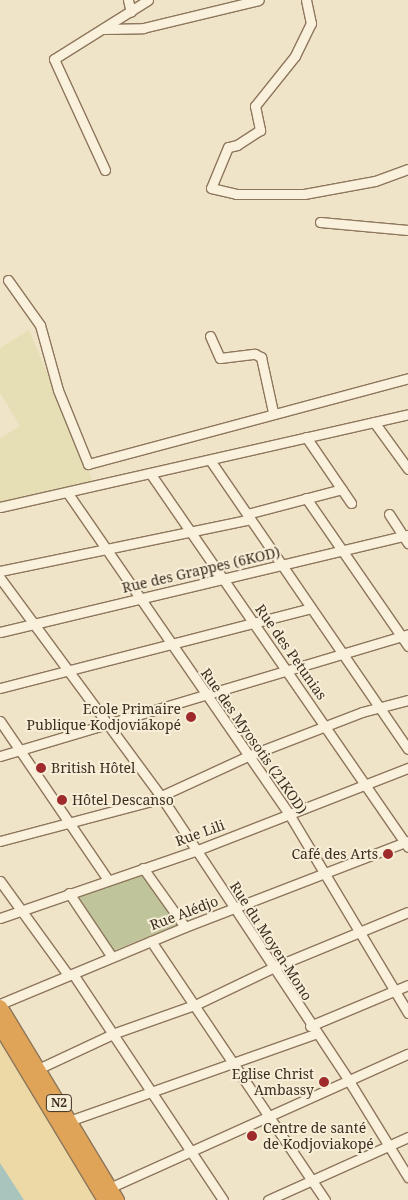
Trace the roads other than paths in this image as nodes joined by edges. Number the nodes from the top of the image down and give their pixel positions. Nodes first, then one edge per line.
1 (128, 0) edge
2 (148, 0) edge
3 (259, 0) edge
4 (306, 0) edge
5 (131, 12) junction
6 (104, 29) junction
7 (408, 169) edge
8 (105, 170) dead end
9 (320, 222) dead end
10 (408, 230) edge
11 (8, 280) dead end
12 (210, 336) dead end
13 (408, 378) edge
14 (273, 412) junction
15 (408, 414) edge
16 (374, 422) junction
17 (306, 437) junction
18 (210, 460) junction
19 (408, 469) edge
20 (150, 473) junction
21 (342, 489) junction
22 (67, 492) junction
23 (306, 498) junction
24 (351, 503) dead end
25 (0, 508) edge
26 (389, 514) dead end
27 (249, 516) junction
28 (190, 532) junction
29 (406, 538) edge
30 (104, 550) junction
31 (340, 551) junction
32 (281, 565) junction
33 (0, 571) edge
34 (0, 578) edge
35 (223, 579) junction
36 (138, 599) junction
37 (311, 608) junction
38 (253, 622) junction
39 (31, 624) junction
40 (0, 632) edge
41 (404, 635) edge
42 (171, 644) junction
43 (408, 646) edge
44 (342, 653) junction
45 (286, 670) junction
46 (67, 671) junction
47 (0, 688) edge
48 (204, 694) junction
49 (408, 700) edge
50 (380, 708) junction
51 (0, 721) edge
52 (106, 724) junction
53 (326, 726) junction
54 (408, 748) edge
55 (20, 751) junction
56 (0, 756) edge
57 (248, 756) junction
58 (408, 768) edge
59 (365, 784) junction
60 (160, 795) junction
61 (289, 814) junction
62 (69, 821) junction
63 (0, 841) edge
64 (407, 844) edge
65 (195, 851) junction
66 (143, 868) junction
67 (327, 874) junction
68 (108, 880) junction
69 (0, 881) edge
70 (69, 893) junction
71 (22, 908) junction
72 (234, 909) junction
73 (408, 912) edge
74 (0, 918) edge
75 (185, 927) junction
76 (360, 931) junction
77 (151, 941) junction
78 (112, 957) junction
79 (272, 968) junction
80 (71, 975) junction
81 (408, 985) edge
82 (396, 991) junction
83 (196, 1004) junction
84 (0, 1005) edge
85 (408, 1013) edge
86 (0, 1026) edge
87 (313, 1030) junction
88 (115, 1033) junction
89 (408, 1054) edge
90 (233, 1062) junction
91 (40, 1068) junction
92 (349, 1081) junction
93 (153, 1093) junction
94 (268, 1117) junction
95 (69, 1121) junction
96 (408, 1137) edge
97 (390, 1145) junction
98 (192, 1153) junction
99 (408, 1177) edge
100 (312, 1180) junction
101 (107, 1195) edge
102 (223, 1200) edge
103 (268, 1200) edge
104 (325, 1200) edge

1 - 5 street
2 - 5 street
3 - 6 street
4 - 7 street
5 - 6 street
6 - 8 street
9 - 10 street
11 - 14 street
12 - 14 street
13 - 14 street
15 - 16 street
16 - 17 street
16 - 19 street
17 - 18 street
17 - 21 street
18 - 20 street
18 - 27 street
20 - 22 street
20 - 28 street, Rue des Petunias
21 - 23 street
21 - 24 street
22 - 25 street
22 - 30 street, Rue des Myosotis (21KOD)
23 - 27 street
23 - 31 street
26 - 29 street
27 - 28 street
27 - 32 street
28 - 30 street
28 - 35 street, Rue des Petunias
29 - 31 street, Rue des Grappes (6KOD)
30 - 33 street
30 - 36 street, Rue des Myosotis (21KOD)
31 - 32 street, Rue des Grappes (6KOD)
31 - 41 street
32 - 35 street, Rue des Grappes (6KOD)
32 - 37 street
34 - 39 street, Rue du Moyen-Mono
35 - 36 street, Rue des Grappes (6KOD)
35 - 38 street, Rue des Petunias
36 - 39 street, Rue des Grappes (6KOD)
36 - 42 street, Rue des Myosotis (21KOD)
37 - 38 street
37 - 44 street
38 - 42 street
38 - 45 street, Rue des Petunias
39 - 40 street, Rue des Grappes (6KOD)
39 - 46 street, Rue du Moyen-Mono
41 - 43 street
41 - 44 street
42 - 46 street
42 - 48 street, Rue des Myosotis (21KOD)
44 - 45 street
44 - 50 street
45 - 48 street
45 - 53 street, Rue des Petunias
46 - 47 street
46 - 52 street, Rue du Moyen-Mono
48 - 52 street
48 - 57 street, Rue des Myosotis (21KOD)
49 - 50 street
50 - 53 street
50 - 54 street
51 - 55 street
52 - 55 street
52 - 60 street, Rue du Moyen-Mono
53 - 57 street
53 - 59 street, Rue des Petunias
55 - 56 street
55 - 62 street
57 - 60 street
57 - 61 street, Rue des Myosotis (21KOD)
58 - 59 street, Rue Lili
59 - 61 street, Rue Lili
59 - 64 street, Rue des Petunias
60 - 62 street
60 - 65 street, Rue du Moyen-Mono
61 - 65 street, Rue Lili
61 - 67 street, Rue des Myosotis (21KOD)
62 - 63 street
62 - 68 street
64 - 67 street, Rue Alédjo
65 - 66 street, Rue Lili
65 - 72 street, Rue du Moyen-Mono
66 - 68 street, Rue Lili
66 - 75 street
67 - 72 street, Rue Alédjo
67 - 76 street, Rue des Myosotis (21KOD)
68 - 70 street, Rue Lili
69 - 71 street
70 - 71 street, Rue Lili
70 - 78 street
71 - 74 street, Rue Lili
71 - 80 street
72 - 75 street, Rue Alédjo
72 - 79 street, Rue du Moyen-Mono
73 - 76 street
75 - 77 street, Rue Alédjo
76 - 79 street
76 - 82 street, Rue des Myosotis (21KOD)
77 - 78 street, Rue Alédjo
77 - 83 street
78 - 80 street, Rue Alédjo
79 - 83 street
79 - 87 street, Rue du Moyen-Mono
80 - 84 street, Rue Alédjo
80 - 88 street
81 - 82 street
82 - 85 street, Rue des Myosotis (21KOD)
82 - 87 street
83 - 88 street
83 - 90 street
84 - 91 highway, N2
86 - 101 highway, N2
87 - 90 street
87 - 92 street, Rue du Moyen-Mono
88 - 91 street
88 - 93 street
89 - 92 street
90 - 93 street
90 - 94 street
91 - 95 highway, N2
92 - 94 street
92 - 97 street, Rue du Moyen-Mono
93 - 95 street
93 - 98 street
94 - 98 street
94 - 100 street
95 - 101 highway, N2
96 - 97 street
97 - 99 street, Rue du Moyen-Mono
97 - 100 street
98 - 101 street
98 - 102 street
100 - 103 street
100 - 104 street

